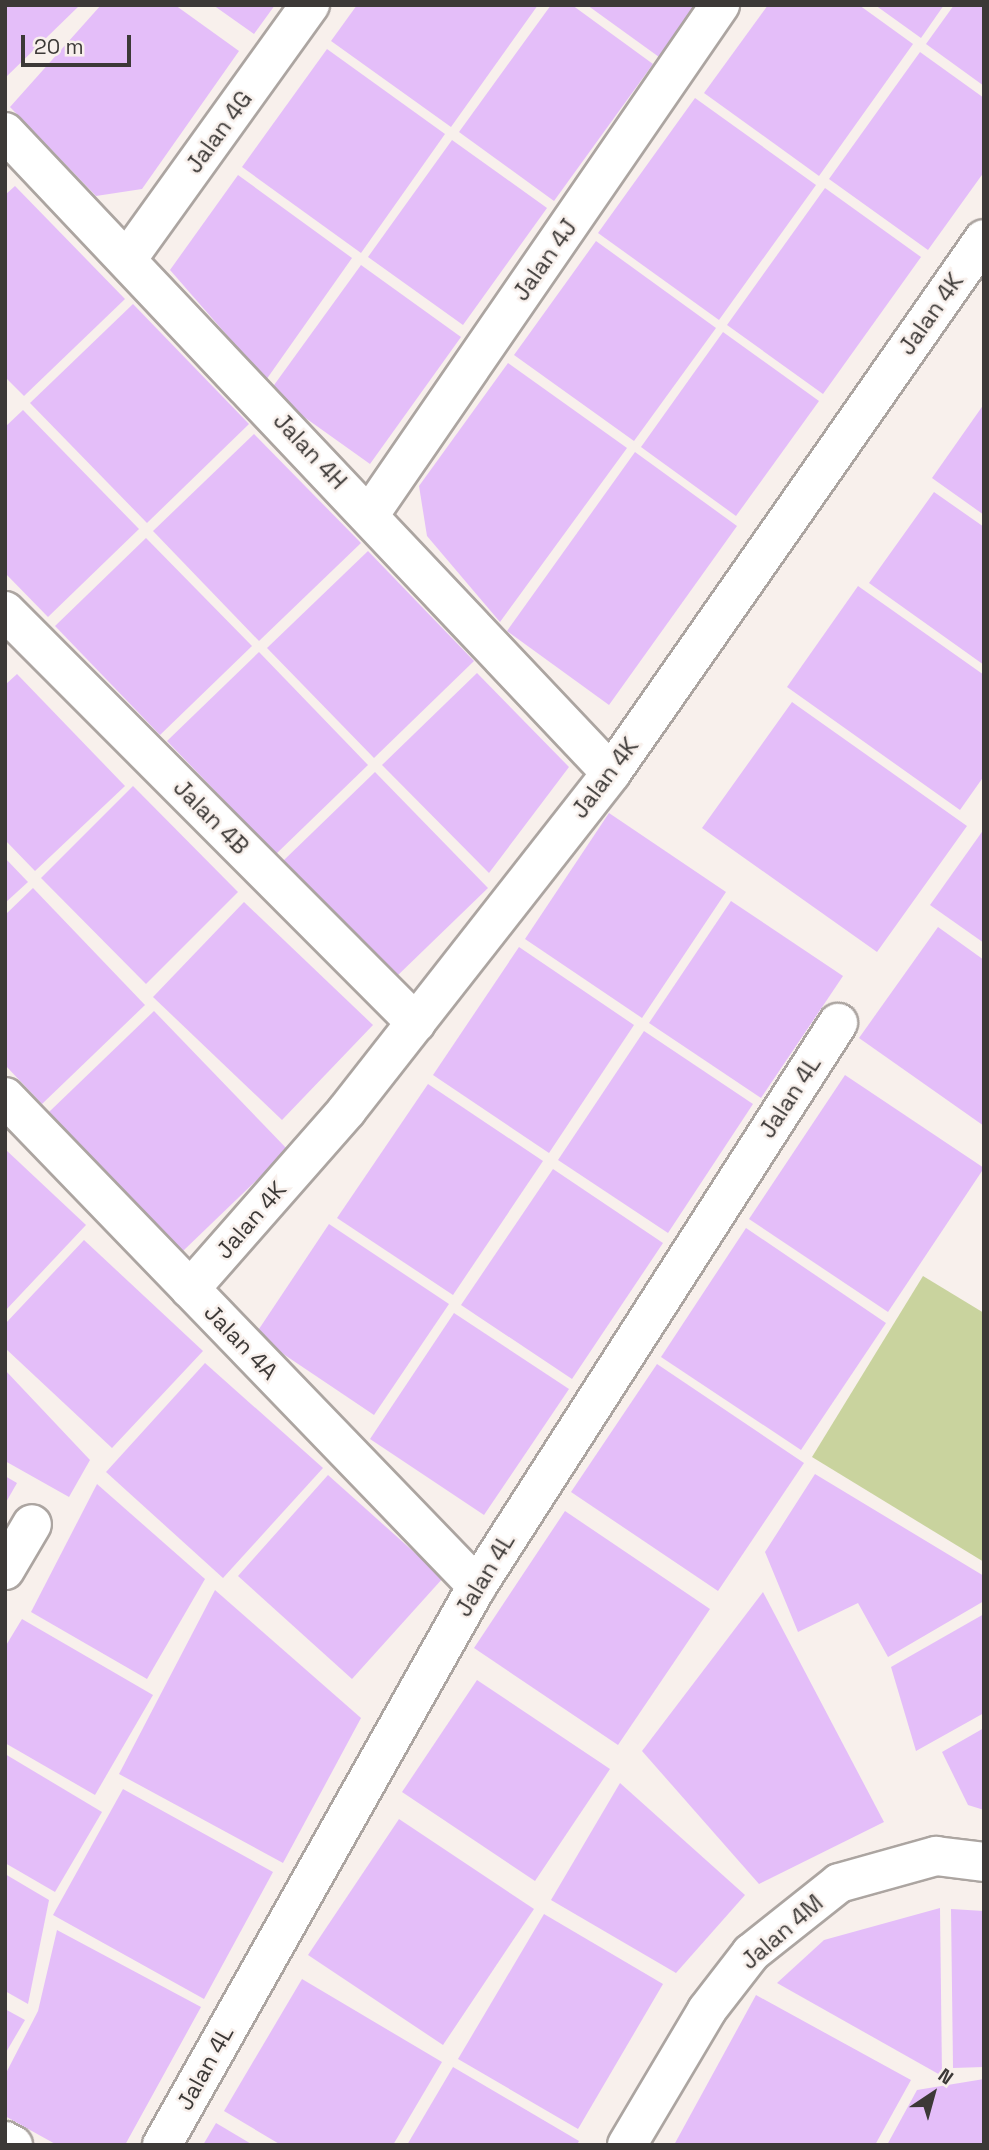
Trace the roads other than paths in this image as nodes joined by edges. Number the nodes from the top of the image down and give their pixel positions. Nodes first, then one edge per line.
1 (310, 5) edge
2 (720, 5) edge
3 (5, 132) edge
4 (984, 239) edge
5 (128, 258) junction
6 (370, 514) junction
7 (5, 611) edge
8 (611, 773) junction
9 (416, 1023) junction
10 (838, 1023) dead end
11 (5, 1097) edge
12 (190, 1289) junction
13 (32, 1524) dead end
14 (5, 1570) edge
15 (477, 1586) junction
16 (984, 1862) edge
17 (5, 2141) edge
18 (13, 2145) edge
19 (162, 2145) edge
20 (627, 2145) edge

1 - 5 street, Jalan 4G
2 - 6 street, Jalan 4J
3 - 5 street, Jalan 4H
4 - 8 street, Jalan 4K
5 - 6 street, Jalan 4H
6 - 8 street, Jalan 4H
7 - 9 street, Jalan 4B
8 - 9 street, Jalan 4K
9 - 12 street, Jalan 4K
10 - 15 street, Jalan 4L
11 - 12 street, Jalan 4A
12 - 15 street, Jalan 4A
13 - 14 street
15 - 19 street, Jalan 4L
16 - 20 street, Jalan 4M
17 - 18 street

